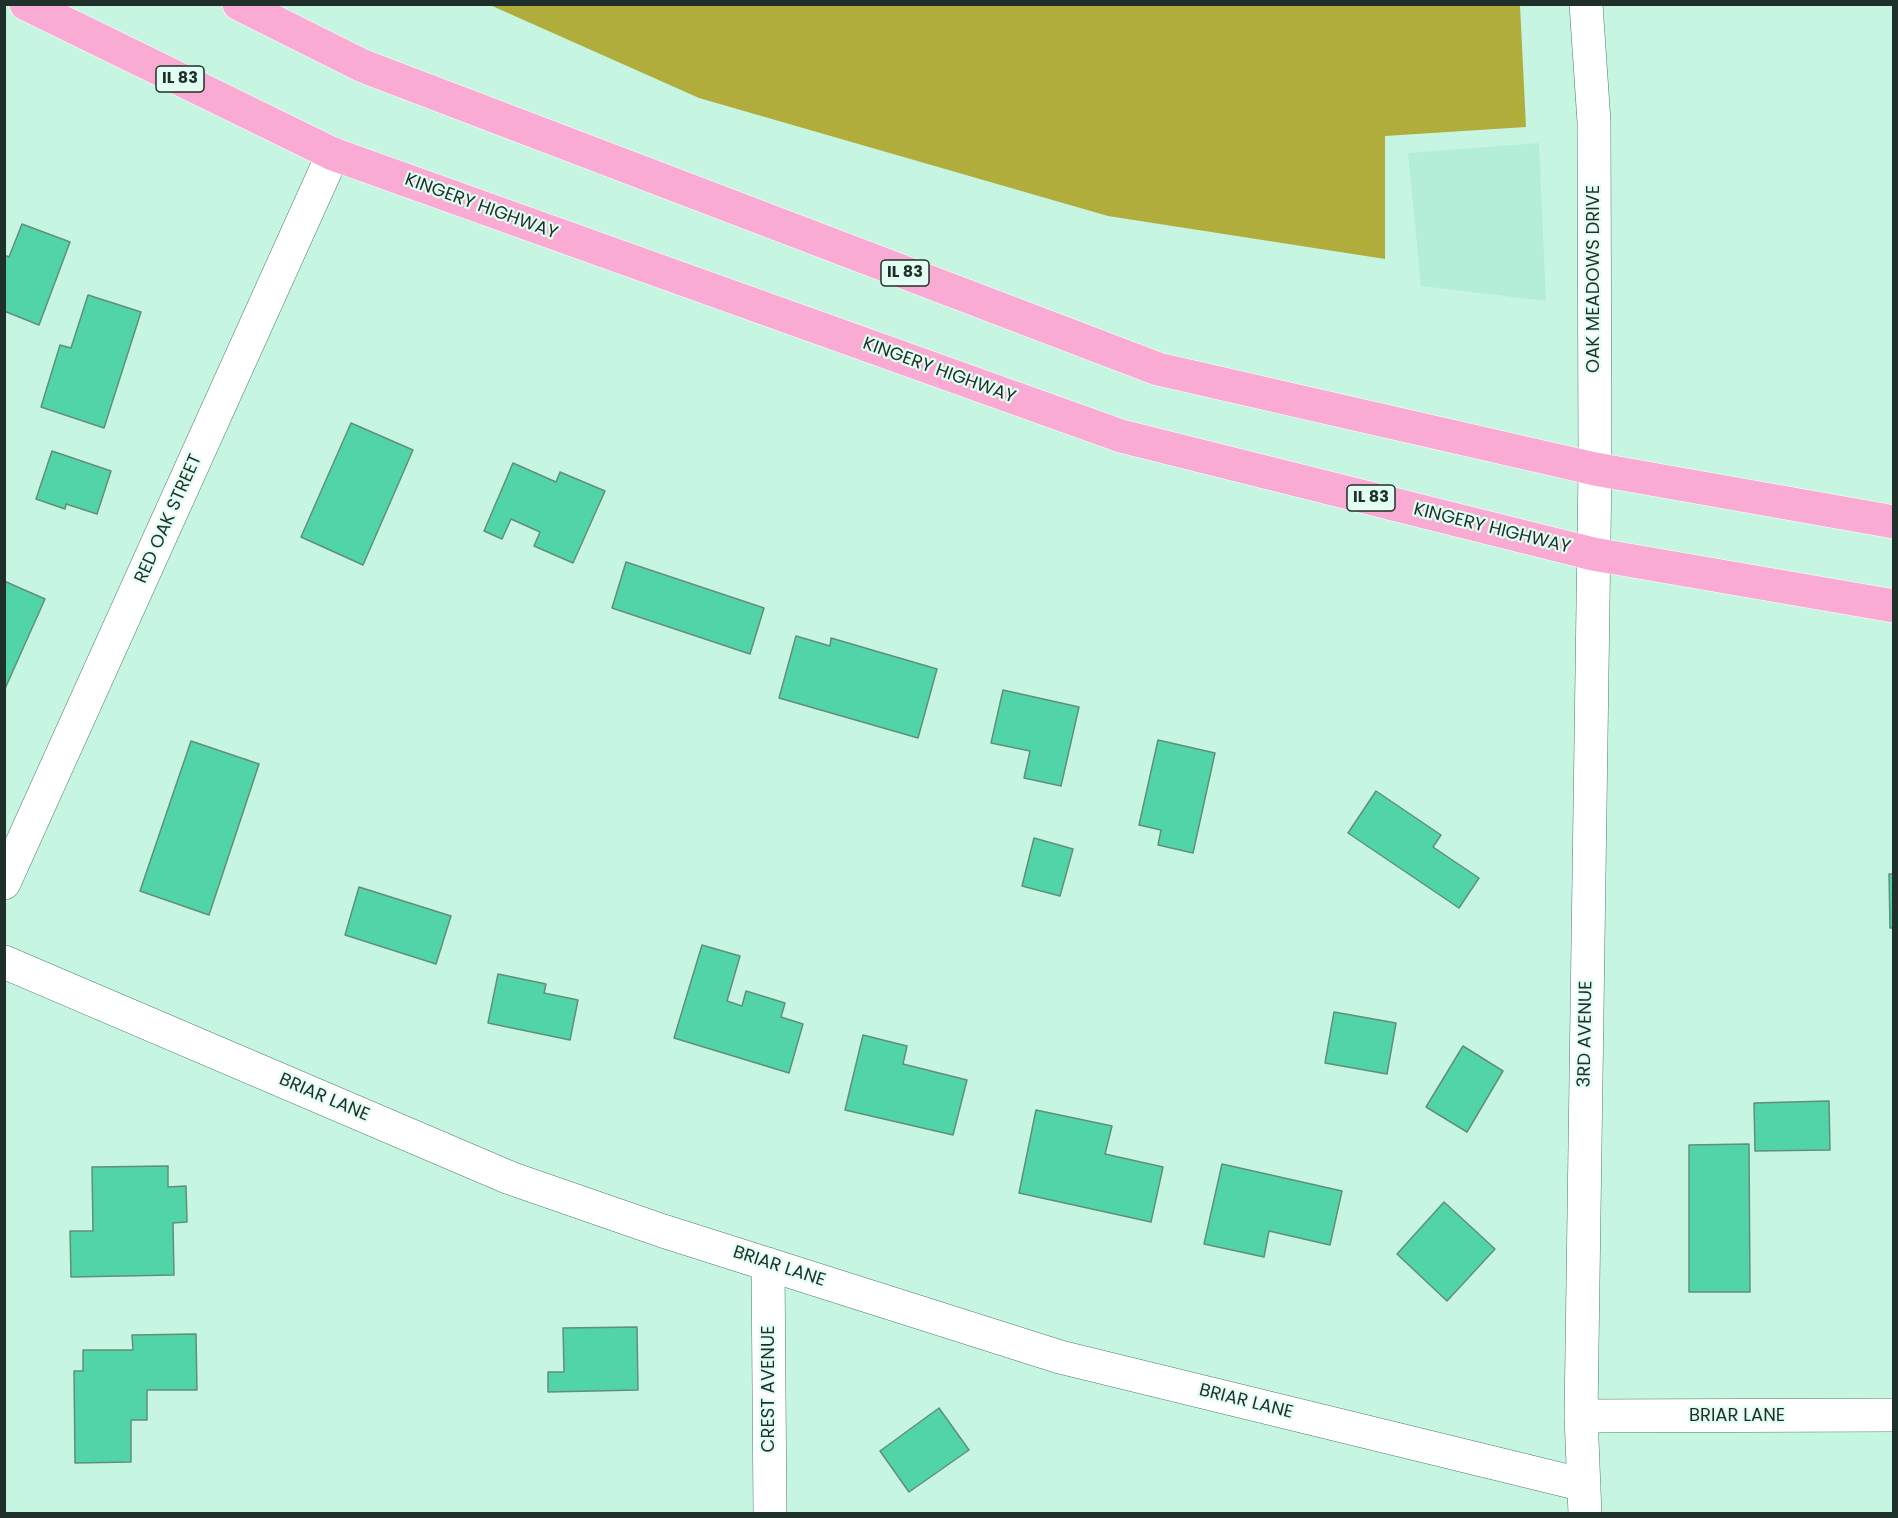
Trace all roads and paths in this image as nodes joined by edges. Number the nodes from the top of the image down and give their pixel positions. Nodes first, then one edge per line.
1 (26, 4) edge
2 (239, 4) edge
3 (1586, 4) edge
4 (333, 154) junction
5 (1595, 469) junction
6 (1893, 522) edge
7 (1593, 554) junction
8 (1893, 606) edge
9 (4, 883) edge
10 (4, 962) edge
11 (768, 1264) junction
12 (1893, 1415) edge
13 (1581, 1416) junction
14 (1584, 1499) edge
15 (770, 1514) edge

1 - 4 highway, KINGERY HIGHWAY / IL 83
2 - 5 highway, IL 83
3 - 5 street, OAK MEADOWS DRIVE
4 - 7 highway, KINGERY HIGHWAY / IL 83
4 - 9 street, RED OAK STREET
5 - 6 highway, IL 83
5 - 7 street, OAK MEADOWS DRIVE
7 - 8 highway, KINGERY HIGHWAY / IL 83
7 - 13 street, 3RD AVENUE
10 - 11 street, BRIAR LANE
11 - 14 street, BRIAR LANE
11 - 15 street, CREST AVENUE
12 - 13 street, BRIAR LANE
13 - 14 street, 3RD AVENUE

